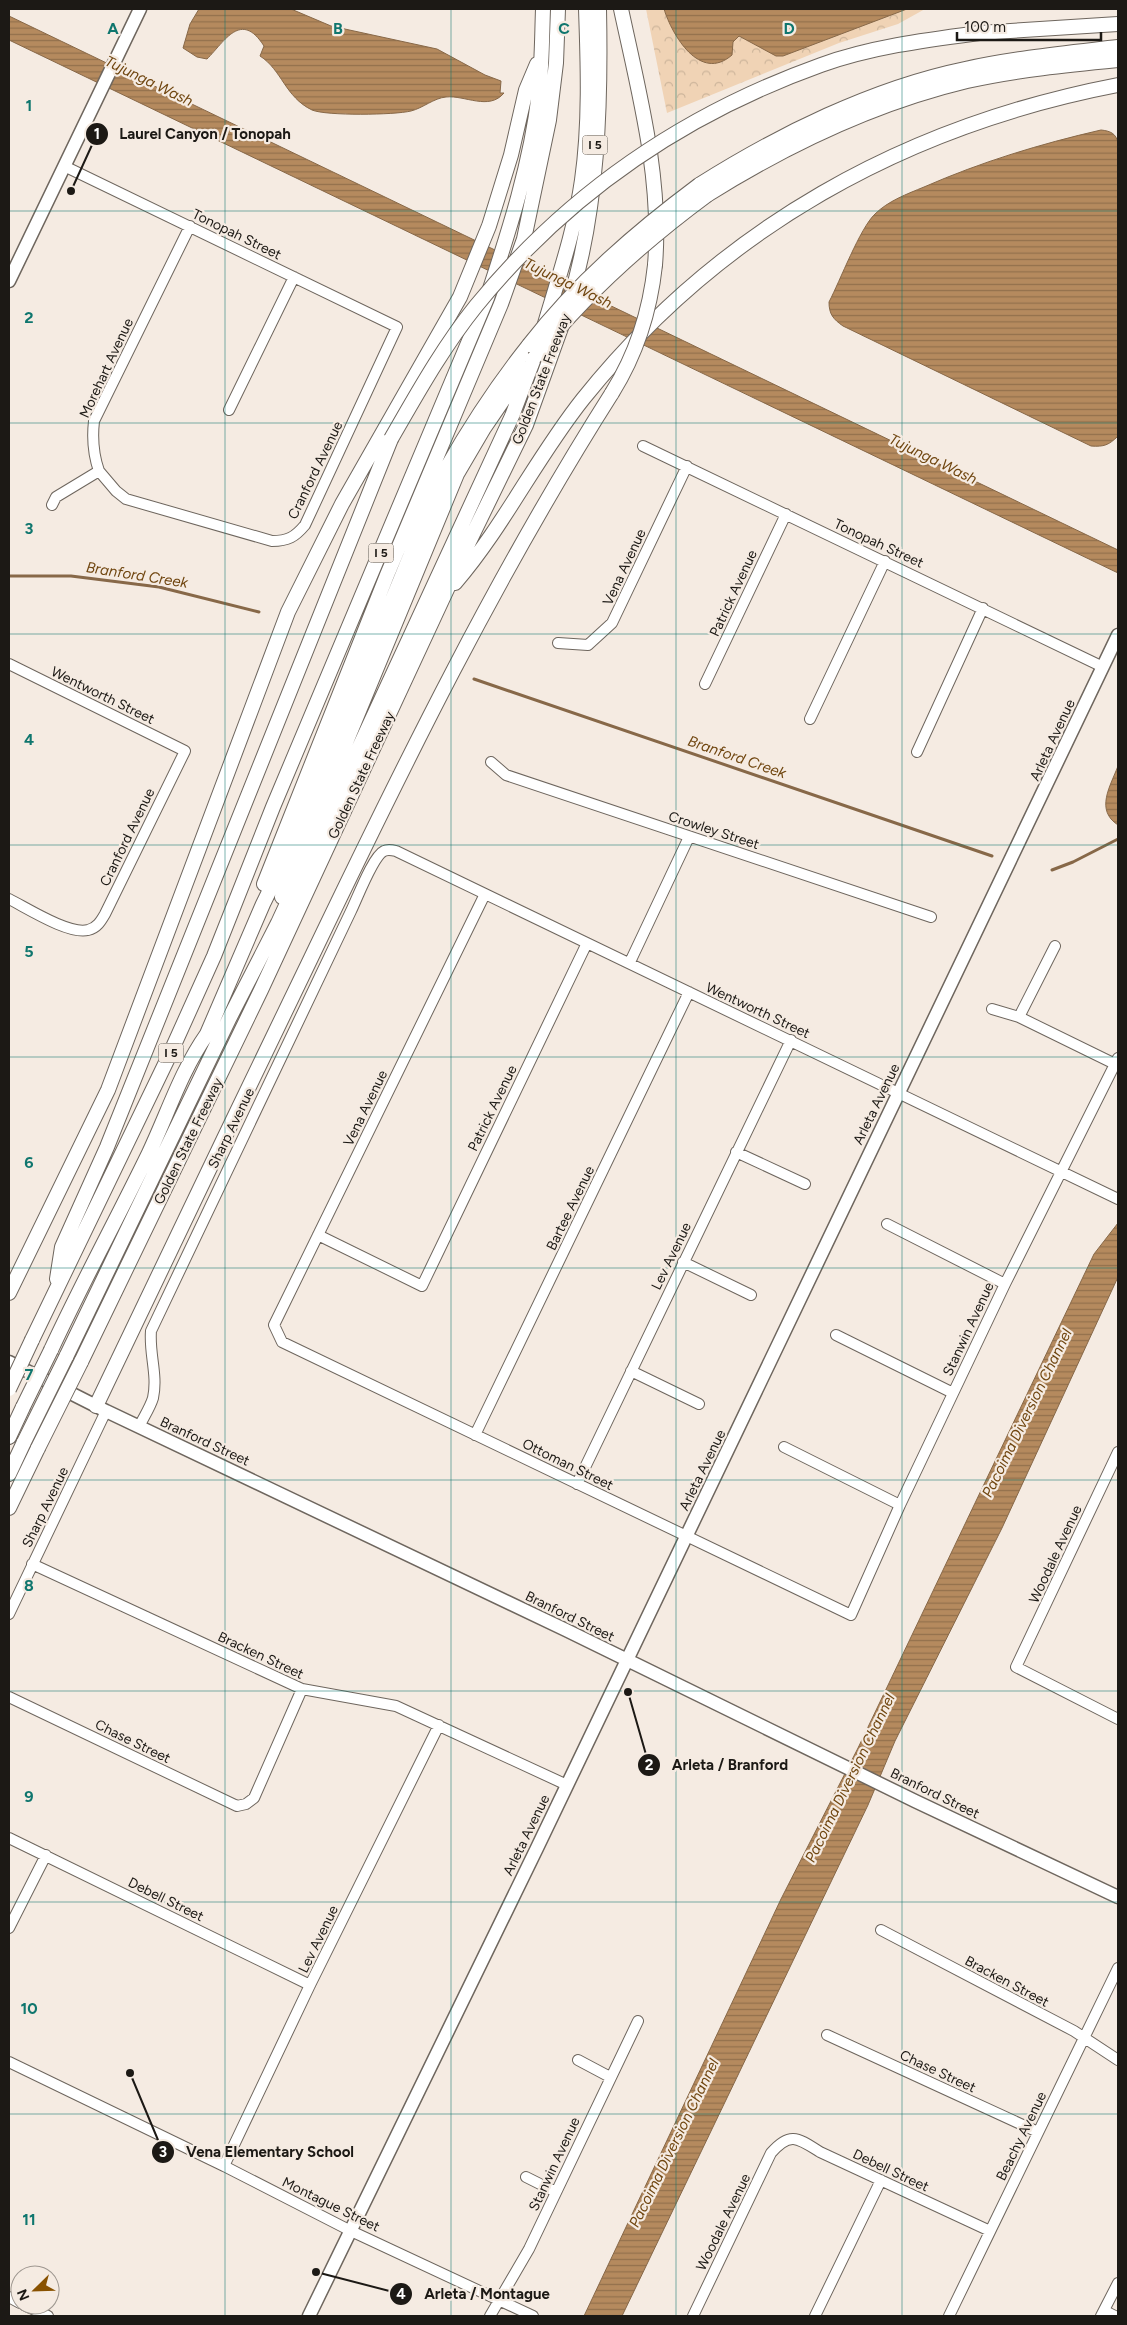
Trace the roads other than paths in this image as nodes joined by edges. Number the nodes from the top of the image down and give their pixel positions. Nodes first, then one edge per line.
1 (140, 9) edge
2 (543, 9) edge
3 (558, 9) edge
4 (586, 9) edge
5 (600, 9) edge
6 (621, 9) edge
7 (1118, 24) edge
8 (1118, 47) edge
9 (541, 54) junction
10 (1118, 60) edge
11 (1118, 84) edge
12 (64, 166) junction
13 (703, 190) junction
14 (190, 226) junction
15 (294, 278) junction
16 (9, 281) edge
17 (397, 327) joint
18 (531, 352) junction
19 (229, 410) dead end
20 (644, 446) dead end
21 (687, 466) junction
22 (99, 471) junction
23 (52, 505) dead end
24 (786, 514) junction
25 (885, 561) junction
26 (445, 595) junction
27 (983, 608) junction
28 (1118, 635) edge
29 (558, 643) dead end
30 (9, 664) edge
31 (1103, 667) junction
32 (705, 684) dead end
33 (810, 719) dead end
34 (185, 751) joint
35 (917, 752) dead end
36 (491, 762) dead end
37 (689, 837) junction
38 (384, 851) joint
39 (485, 894) junction
40 (9, 899) edge
41 (931, 917) dead end
42 (587, 943) junction
43 (1055, 946) dead end
44 (260, 958) junction
45 (630, 962) junction
46 (689, 992) junction
47 (992, 1009) dead end
48 (1019, 1017) junction
49 (791, 1040) junction
50 (194, 1053) junction
51 (1116, 1061) edge
52 (899, 1093) junction
53 (736, 1152) junction
54 (1062, 1173) junction
55 (805, 1184) dead end
56 (1116, 1198) edge
57 (887, 1224) dead end
58 (318, 1235) junction
59 (683, 1262) junction
60 (1005, 1284) junction
61 (55, 1292) junction
62 (9, 1293) edge
63 (751, 1295) dead end
64 (277, 1335) joint
65 (836, 1335) dead end
66 (9, 1362) edge
67 (631, 1372) junction
68 (9, 1389) edge
69 (953, 1393) junction
70 (699, 1404) dead end
71 (101, 1409) junction
72 (139, 1427) junction
73 (476, 1435) junction
74 (9, 1437) edge
75 (784, 1447) dead end
76 (1118, 1452) edge
77 (9, 1474) edge
78 (577, 1484) junction
79 (900, 1505) junction
80 (9, 1508) edge
81 (686, 1536) junction
82 (32, 1564) junction
83 (9, 1614) edge
84 (851, 1615) joint
85 (626, 1660) junction
86 (302, 1689) junction
87 (9, 1697) edge
88 (1118, 1719) edge
89 (439, 1725) junction
90 (567, 1785) junction
91 (9, 1838) edge
92 (46, 1855) junction
93 (1118, 1897) edge
94 (9, 1928) edge
95 (881, 1930) dead end
96 (1118, 1968) edge
97 (310, 1985) junction
98 (638, 2021) dead end
99 (827, 2035) dead end
100 (1084, 2038) junction
101 (578, 2060) dead end
102 (1118, 2060) edge
103 (9, 2062) edge
104 (610, 2077) junction
105 (1038, 2132) junction
106 (781, 2141) joint
107 (224, 2166) junction
108 (526, 2177) dead end
109 (880, 2180) junction
110 (556, 2192) junction
111 (351, 2231) junction
112 (990, 2231) junction
113 (1118, 2283) edge
114 (499, 2299) junction
115 (1103, 2314) edge
116 (309, 2316) edge
117 (490, 2316) edge
118 (533, 2316) edge
119 (693, 2316) edge
120 (816, 2316) edge
121 (949, 2316) edge
122 (1115, 2316) edge

1 - 12 main road
2 - 9 highway, I 5
3 - 50 highway, bridge
4 - 44 highway
5 - 26 highway, Golden State Freeway / I 5, bridge
6 - 71 highway, bridge
7 - 61 highway, bridge
8 - 13 highway
9 - 61 highway, I 5, bridge
9 - 62 highway
10 - 13 highway
11 - 26 highway, bridge
12 - 14 street, Tonopah Street
12 - 16 main road
13 - 18 highway, bridge
14 - 15 street, Tonopah Street
14 - 22 street, Morehart Avenue
15 - 17 street, Tonopah Street
15 - 19 street
17 - 22 street, Cranford Avenue
18 - 44 highway
18 - 50 highway
20 - 21 street, Tonopah Street
21 - 24 street, Tonopah Street
21 - 29 street, Vena Avenue
22 - 23 street
24 - 25 street, Tonopah Street
24 - 32 street, Patrick Avenue
25 - 27 street, Tonopah Street
25 - 33 street
26 - 80 highway, Golden State Freeway / I 5, bridge
27 - 31 street, Tonopah Street
27 - 35 street
28 - 31 main road, Arleta Avenue
30 - 34 street, Wentworth Street
31 - 52 main road, Arleta Avenue
34 - 40 street, Cranford Avenue
36 - 37 street, Crowley Street
37 - 41 street, Crowley Street
37 - 45 street
38 - 39 street, Wentworth Street
38 - 72 street, Sharp Avenue
39 - 42 street, Wentworth Street
39 - 58 street, Vena Avenue
42 - 45 street, Wentworth Street
42 - 58 street, Patrick Avenue
43 - 48 street
44 - 77 highway, bridge
45 - 46 street, Wentworth Street
46 - 49 street, Wentworth Street
46 - 73 street, Bartee Avenue
47 - 48 street
48 - 51 street
49 - 52 street, Wentworth Street
49 - 53 street, Lev Avenue
50 - 74 highway, bridge
51 - 54 street, Stanwin Avenue
52 - 54 street, Wentworth Street
52 - 81 main road, Arleta Avenue
53 - 55 street
53 - 59 street, Lev Avenue
54 - 56 street, Wentworth Street
54 - 60 street, Stanwin Avenue
57 - 60 street
58 - 64 street, Vena Avenue
59 - 63 street
59 - 67 street, Lev Avenue
60 - 69 street, Stanwin Avenue
61 - 68 highway, I 5, bridge
64 - 73 street, Ottoman Street
65 - 69 street
66 - 71 main road, Branford Street
67 - 70 street
67 - 78 street, Lev Avenue
69 - 79 street, Stanwin Avenue
71 - 72 main road, Branford Street
71 - 82 street, Sharp Avenue
72 - 85 main road, Branford Street
73 - 78 street, Ottoman Street
75 - 79 street
76 - 88 street, Woodale Avenue
78 - 81 street, Ottoman Street
79 - 84 street, Stanwin Avenue
81 - 84 street, Ottoman Street
81 - 85 main road, Arleta Avenue
82 - 83 street, Sharp Avenue
82 - 86 street, Bracken Street
85 - 90 main road, Arleta Avenue
85 - 93 main road, Branford Street
86 - 87 street, Chase Street
86 - 89 street, Bracken Street
89 - 90 street, Bracken Street
89 - 97 street, Lev Avenue
90 - 111 main road, Arleta Avenue
91 - 92 street, Debell Street
92 - 94 street
92 - 97 street, Debell Street
95 - 100 street, Bracken Street
96 - 100 street, Beachy Avenue
97 - 107 street, Lev Avenue
98 - 104 street, Stanwin Avenue
99 - 105 street, Chase Street
100 - 102 street, Bracken Street
100 - 105 street, Beachy Avenue
101 - 104 street
103 - 107 street, Montague Street
104 - 110 street, Stanwin Avenue
105 - 112 street, Beachy Avenue
106 - 109 street, Debell Street
106 - 119 street, Woodale Avenue
107 - 111 street, Montague Street
108 - 110 street
109 - 112 street, Debell Street
109 - 120 street
110 - 114 street, Stanwin Avenue
111 - 114 street, Montague Street
111 - 116 main road, Arleta Avenue
112 - 121 street, Beachy Avenue
113 - 115 street
114 - 117 street, Stanwin Avenue
114 - 118 street, Montague Street
115 - 122 street

